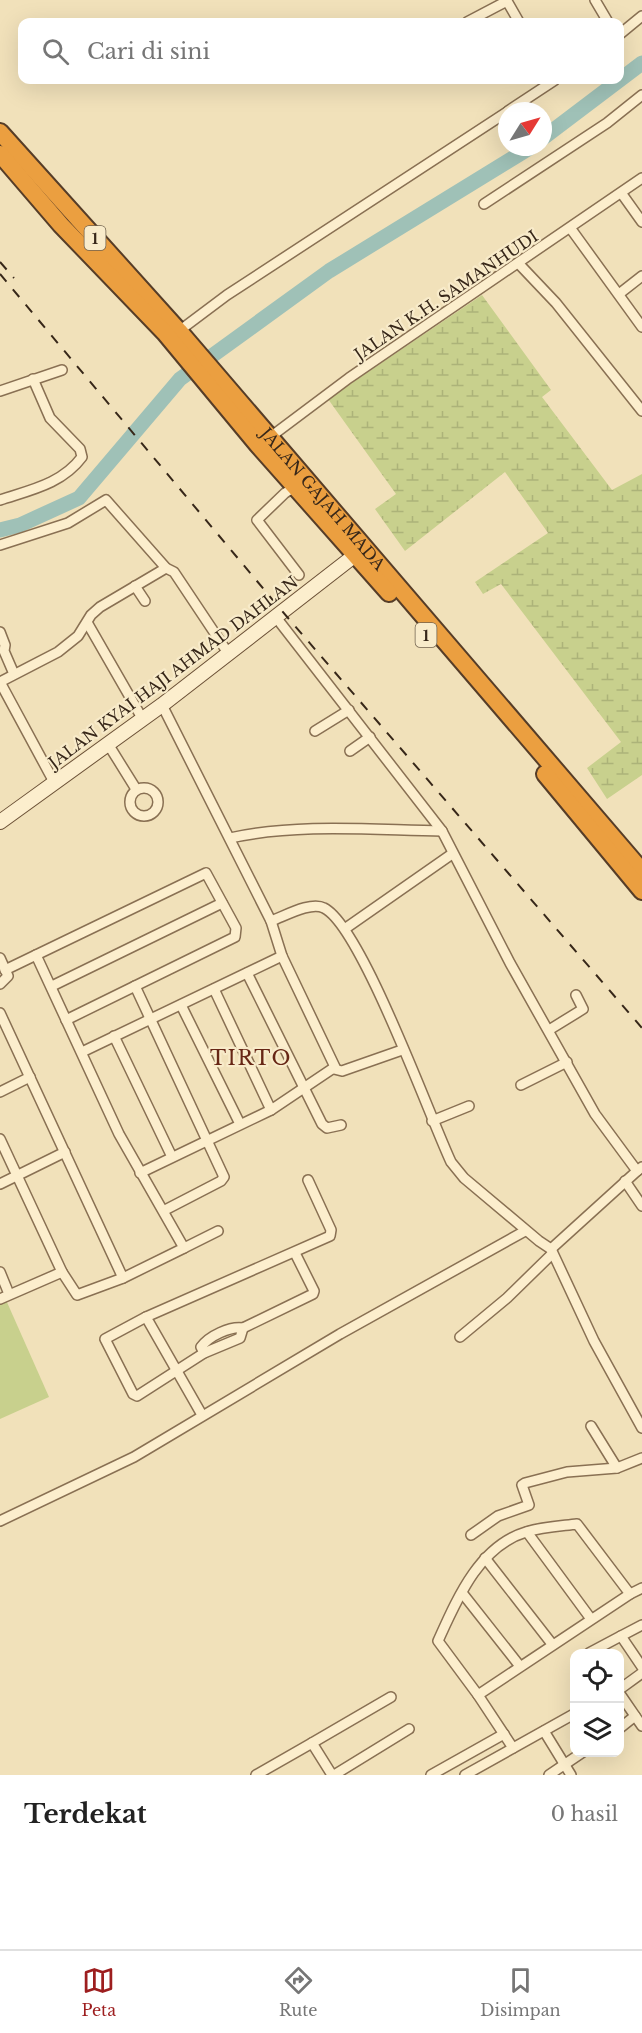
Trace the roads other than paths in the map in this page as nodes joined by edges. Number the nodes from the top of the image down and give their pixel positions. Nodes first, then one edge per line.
1 (595, 0) edge
2 (642, 16) edge
3 (475, 18) edge
4 (517, 18) edge
5 (606, 18) edge
6 (624, 31) edge
7 (543, 84) edge
8 (642, 95) edge
9 (520, 102) edge
10 (498, 118) edge
11 (0, 132) edge
12 (0, 154) edge
13 (642, 178) edge
14 (622, 194) junction
15 (484, 204) dead end
16 (642, 222) edge
17 (571, 228) junction
18 (519, 264) junction
19 (642, 276) edge
20 (619, 294) junction
21 (642, 327) edge
22 (178, 331) junction
23 (186, 349) junction
24 (62, 370) dead end
25 (211, 378) junction
26 (33, 379) junction
27 (0, 391) edge
28 (642, 411) edge
29 (269, 438) junction
30 (295, 487) junction
31 (0, 500) edge
32 (0, 545) edge
33 (360, 551) junction
34 (166, 568) junction
35 (299, 575) dead end
36 (135, 586) junction
37 (145, 601) dead end
38 (275, 616) junction
39 (419, 619) junction
40 (88, 624) junction
41 (0, 632) edge
42 (228, 653) junction
43 (14, 674) junction
44 (162, 705) junction
45 (349, 710) junction
46 (142, 718) junction
47 (315, 731) dead end
48 (370, 737) junction
49 (108, 744) junction
50 (350, 751) dead end
51 (54, 782) junction
52 (136, 789) dead end
53 (0, 822) edge
54 (442, 831) junction
55 (230, 838) junction
56 (452, 854) junction
57 (642, 870) edge
58 (642, 891) edge
59 (222, 903) junction
60 (272, 921) junction
61 (346, 928) junction
62 (36, 955) junction
63 (282, 956) junction
64 (0, 958) edge
65 (5, 970) junction
66 (247, 973) junction
67 (0, 984) edge
68 (52, 986) junction
69 (135, 986) junction
70 (214, 989) junction
71 (576, 995) dead end
72 (181, 1005) junction
73 (0, 1013) edge
74 (66, 1020) junction
75 (150, 1020) junction
76 (549, 1030) junction
77 (114, 1036) junction
78 (402, 1050) junction
79 (82, 1052) junction
80 (567, 1062) junction
81 (334, 1069) junction
82 (30, 1077) junction
83 (521, 1085) dead end
84 (303, 1086) junction
85 (0, 1092) edge
86 (469, 1106) dead end
87 (271, 1110) junction
88 (432, 1121) junction
89 (240, 1124) junction
90 (341, 1125) dead end
91 (0, 1139) edge
92 (205, 1141) junction
93 (65, 1152) junction
94 (172, 1157) junction
95 (640, 1169) edge
96 (140, 1173) junction
97 (17, 1175) junction
98 (308, 1180) dead end
99 (625, 1181) junction
100 (0, 1184) edge
101 (642, 1206) edge
102 (165, 1210) junction
103 (218, 1231) dead end
104 (525, 1231) junction
105 (184, 1248) junction
106 (551, 1252) junction
107 (295, 1253) junction
108 (0, 1272) edge
109 (62, 1272) junction
110 (123, 1278) junction
111 (5, 1296) edge
112 (146, 1317) junction
113 (460, 1337) dead end
114 (178, 1372) junction
115 (202, 1416) junction
116 (591, 1426) dead end
117 (642, 1428) edge
118 (642, 1458) edge
119 (617, 1468) junction
120 (0, 1521) edge
121 (527, 1532) junction
122 (471, 1535) dead end
123 (485, 1558) junction
124 (642, 1587) edge
125 (462, 1594) junction
126 (630, 1594) junction
127 (591, 1619) junction
128 (642, 1625) edge
129 (621, 1636) junction
130 (552, 1644) junction
131 (597, 1649) edge
132 (641, 1663) edge
133 (519, 1665) junction
134 (642, 1673) edge
135 (624, 1686) edge
136 (478, 1695) junction
137 (391, 1696) dead end
138 (624, 1700) edge
139 (570, 1716) edge
140 (636, 1716) junction
141 (624, 1725) edge
142 (642, 1726) edge
143 (409, 1729) dead end
144 (544, 1731) junction
145 (504, 1734) junction
146 (312, 1743) junction
147 (513, 1748) junction
148 (576, 1757) edge
149 (564, 1765) junction
150 (256, 1775) edge
151 (333, 1775) edge
152 (431, 1775) edge
153 (465, 1775) edge
154 (549, 1775) edge
155 (571, 1775) edge

1 - 5 street
2 - 6 street
3 - 4 street
7 - 9 street
8 - 15 street
10 - 22 street
11 - 22 highway, JALAN GAJAH MADA / 1
12 - 23 highway, JALAN GAJAH MADA / 1
13 - 14 street, JALAN K.H. SAMANHUDI
14 - 16 street
14 - 17 street, JALAN K.H. SAMANHUDI
17 - 18 street, JALAN K.H. SAMANHUDI
17 - 20 street
18 - 28 street
18 - 29 street, JALAN K.H. SAMANHUDI
19 - 20 street
20 - 21 street
22 - 23 highway, JALAN GAJAH MADA / 1
23 - 25 highway, JALAN GAJAH MADA / 1
24 - 26 street
25 - 29 highway, JALAN GAJAH MADA / 1
25 - 30 highway, JALAN GAJAH MADA / 1
26 - 27 street
26 - 31 street
29 - 33 highway, JALAN GAJAH MADA / 1
30 - 33 highway, JALAN GAJAH MADA / 1
30 - 35 street
32 - 34 street
33 - 38 street, JALAN KYAI HAJI AHMAD DAHLAN
33 - 39 highway, JALAN GAJAH MADA / 1
34 - 36 street
34 - 42 street
36 - 37 street
36 - 40 street
38 - 42 street, JALAN KYAI HAJI AHMAD DAHLAN
38 - 45 street
39 - 57 highway, JALAN GAJAH MADA / 1
39 - 58 highway, JALAN GAJAH MADA / 1
40 - 43 street
40 - 46 street
41 - 43 street
42 - 44 street, JALAN KYAI HAJI AHMAD DAHLAN
43 - 51 street
44 - 46 street, JALAN KYAI HAJI AHMAD DAHLAN
44 - 55 street
45 - 47 street
45 - 48 street
46 - 49 street, JALAN KYAI HAJI AHMAD DAHLAN
48 - 50 street
48 - 54 street
49 - 51 street, JALAN KYAI HAJI AHMAD DAHLAN
49 - 52 street
51 - 53 street, JALAN KYAI HAJI AHMAD DAHLAN
54 - 55 street
54 - 56 street
55 - 60 street
56 - 61 street
56 - 76 street
59 - 62 street
59 - 68 street
59 - 69 street
60 - 61 street
60 - 63 street
61 - 78 street
62 - 65 street
62 - 68 street
63 - 66 street
63 - 81 street
64 - 65 street
65 - 67 street
66 - 70 street
66 - 84 street
68 - 74 street
69 - 74 street
69 - 75 street
70 - 72 street
70 - 87 street
71 - 76 street
72 - 75 street
72 - 89 street
73 - 82 street
74 - 79 street
75 - 77 street
75 - 92 street
76 - 80 street
77 - 79 street
77 - 94 street
78 - 81 street
78 - 88 street
79 - 96 street
80 - 83 street
80 - 95 street
81 - 84 street
82 - 85 street
82 - 93 street
84 - 87 street
84 - 90 street
86 - 88 street
87 - 89 street
88 - 104 street
89 - 92 street
91 - 97 street
92 - 94 street
92 - 102 street
93 - 97 street
93 - 110 street
94 - 96 street
95 - 99 street
96 - 102 street
97 - 100 street
97 - 109 street
98 - 107 street
99 - 101 street
99 - 106 street
102 - 105 street
103 - 105 street
104 - 106 street
104 - 115 street
105 - 110 street
106 - 113 street
106 - 117 street
107 - 112 street
107 - 114 street
108 - 111 street
109 - 110 street
109 - 111 street
112 - 114 street
112 - 114 street
114 - 115 street
115 - 120 street
116 - 119 street
118 - 119 street
119 - 122 street
121 - 123 street
121 - 126 street
121 - 127 street
123 - 125 street
123 - 130 street
124 - 126 street
125 - 133 street
125 - 136 street
126 - 127 street
127 - 130 street
128 - 129 street
129 - 131 street
129 - 132 street
130 - 133 street
133 - 136 street
134 - 135 street
136 - 145 street
137 - 146 street
138 - 140 street
139 - 144 street
140 - 141 street
140 - 142 street
143 - 151 street
144 - 147 street
144 - 149 street
145 - 147 street
145 - 152 street
146 - 150 street
146 - 151 street
147 - 153 street
148 - 149 street
149 - 154 street
149 - 155 street

